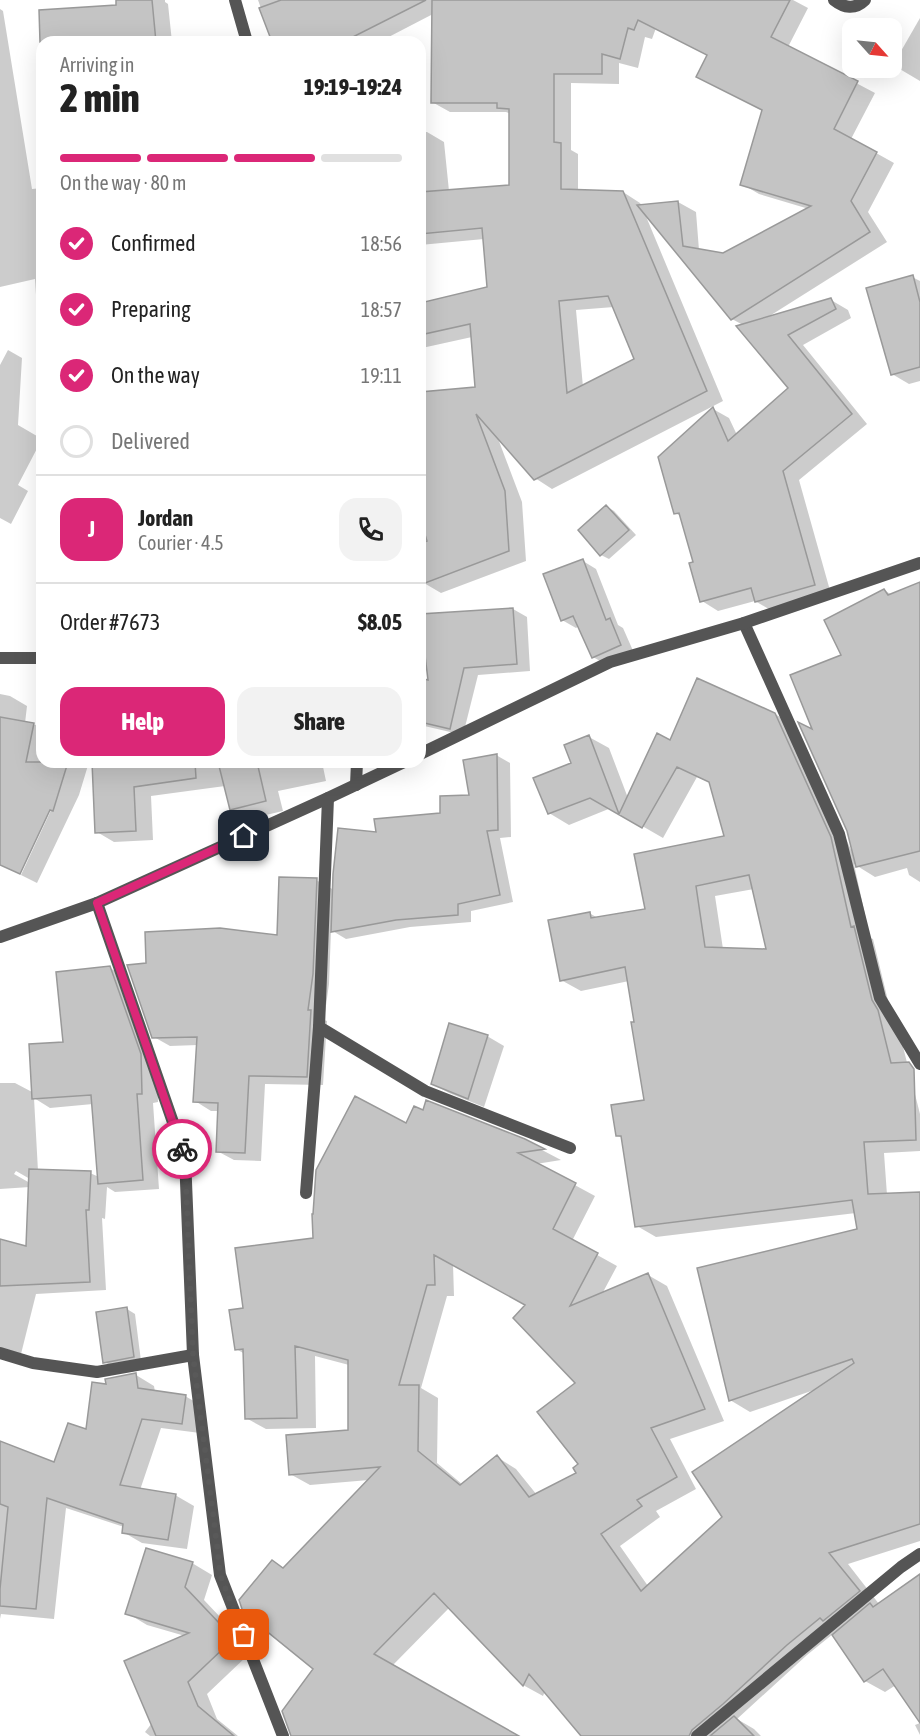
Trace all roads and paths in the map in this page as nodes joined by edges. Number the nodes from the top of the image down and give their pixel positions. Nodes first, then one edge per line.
1 (235, 0) edge
2 (834, 0) edge
3 (865, 0) edge
4 (246, 36) edge
5 (920, 563) edge
6 (744, 623) junction
7 (0, 658) edge
8 (36, 658) edge
9 (426, 751) edge
10 (357, 768) edge
11 (391, 768) edge
12 (356, 785) junction
13 (328, 798) junction
14 (97, 903) junction
15 (0, 938) edge
16 (319, 1027) junction
17 (920, 1064) edge
18 (570, 1148) dead end
19 (306, 1193) dead end
20 (0, 1353) edge
21 (193, 1355) junction
22 (920, 1554) edge
23 (283, 1736) edge
24 (697, 1736) edge

1 - 4 street
2 - 3 street
5 - 6 street
6 - 9 street
6 - 17 street
7 - 8 street
10 - 12 street
11 - 12 street
12 - 13 street
13 - 14 street
13 - 16 street
14 - 15 street
14 - 21 street
16 - 18 street
16 - 19 street
20 - 21 street
21 - 23 street
22 - 24 street

